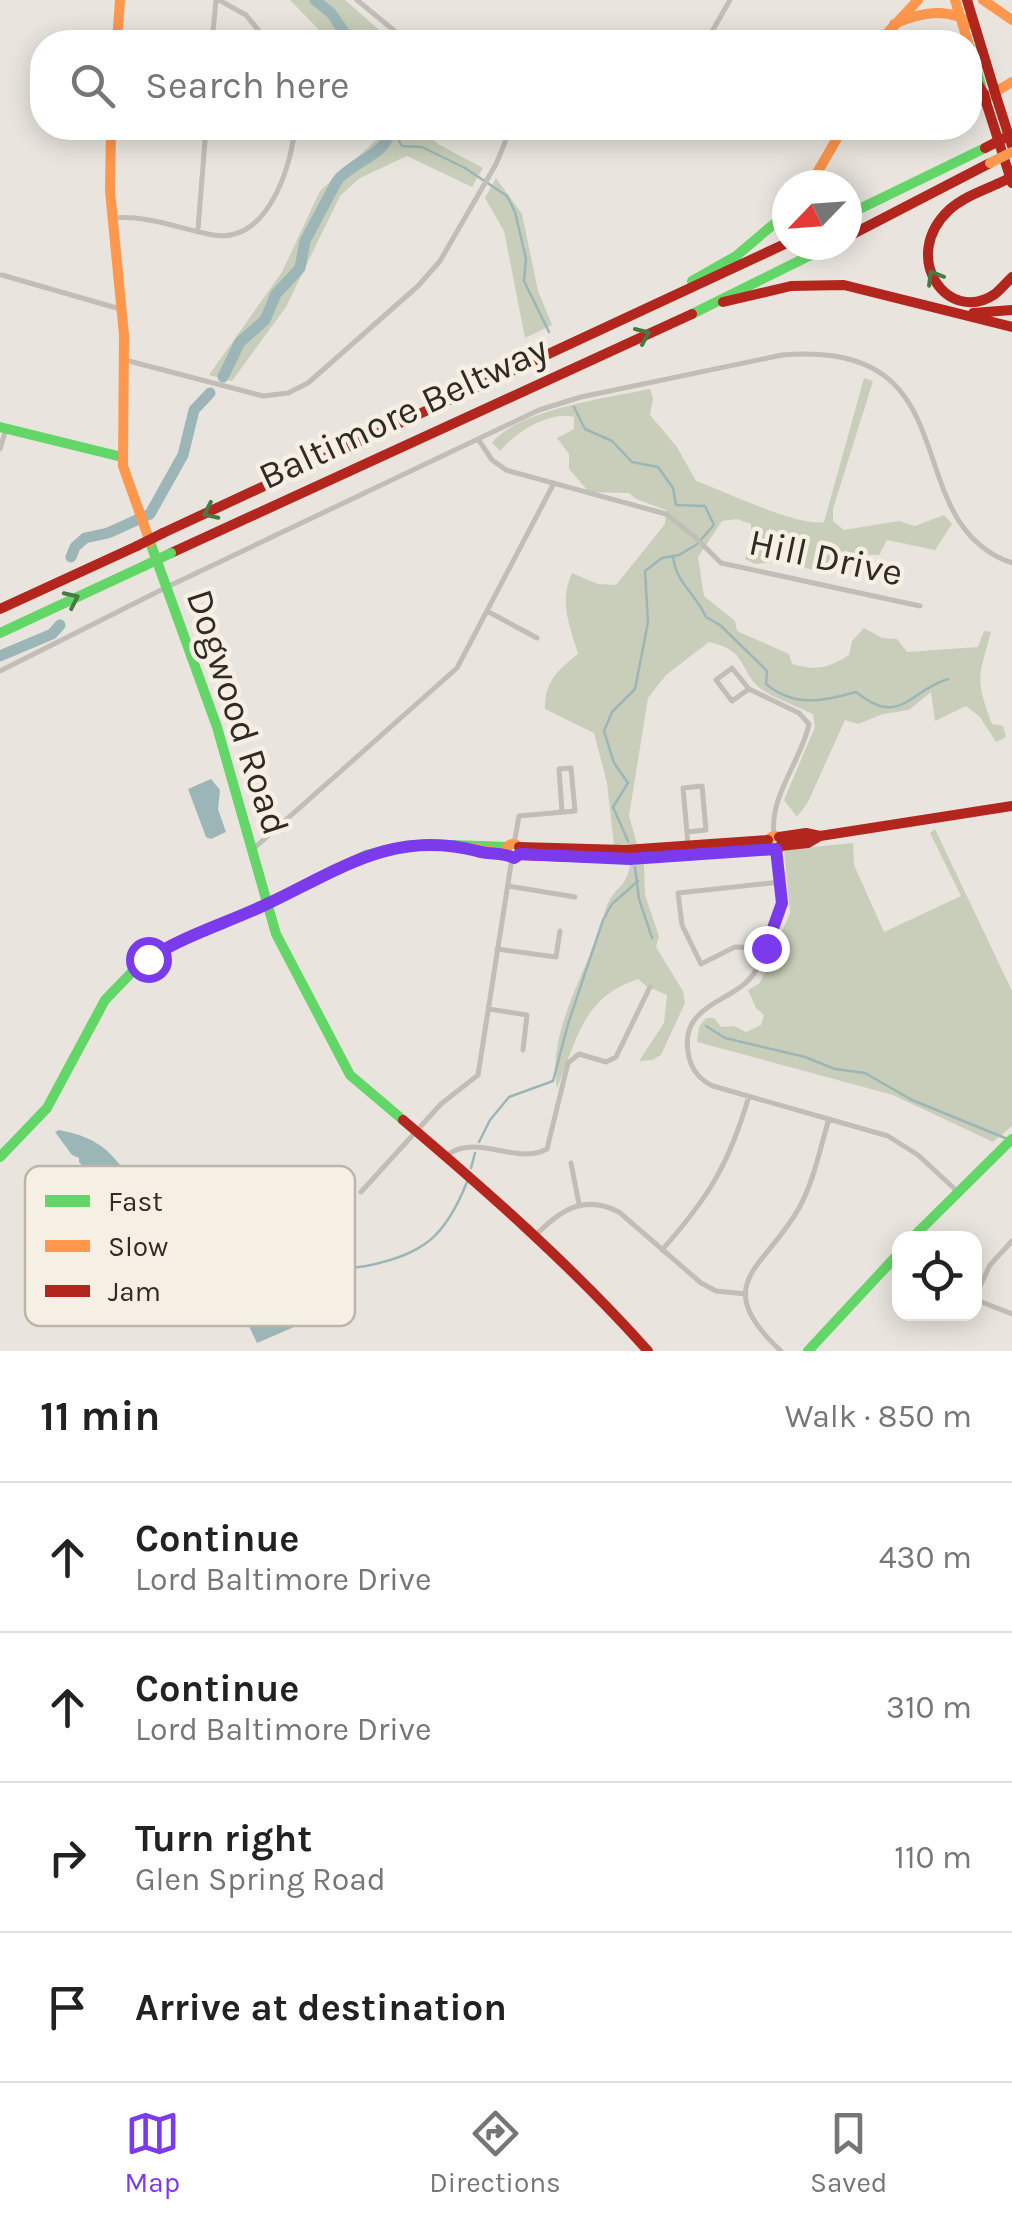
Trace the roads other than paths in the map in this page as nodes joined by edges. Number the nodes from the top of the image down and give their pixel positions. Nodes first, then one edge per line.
1 (120, 0) edge
2 (218, 0) edge
3 (357, 0) edge
4 (730, 0) edge
5 (918, 0) edge
6 (955, 0) edge
7 (967, 0) edge
8 (983, 0) edge
9 (960, 14) junction
10 (1012, 20) edge
11 (894, 24) junction
12 (975, 26) junction
13 (118, 30) edge
14 (214, 30) edge
15 (258, 30) edge
16 (393, 30) edge
17 (713, 30) edge
18 (889, 30) edge
19 (965, 30) edge
20 (976, 30) edge
21 (982, 58) edge
22 (982, 76) edge
23 (1012, 82) edge
24 (982, 85) edge
25 (990, 95) junction
26 (982, 100) edge
27 (1012, 134) edge
28 (110, 140) edge
29 (205, 140) edge
30 (292, 140) edge
31 (505, 140) edge
32 (836, 140) edge
33 (1012, 149) edge
34 (819, 170) edge
35 (1012, 180) edge
36 (862, 208) edge
37 (112, 218) junction
38 (772, 226) edge
39 (862, 229) edge
40 (198, 230) junction
41 (772, 250) edge
42 (800, 260) edge
43 (2, 275) edge
44 (1012, 277) edge
45 (710, 305) junction
46 (647, 308) junction
47 (123, 310) junction
48 (1012, 310) edge
49 (955, 312) junction
50 (1012, 327) edge
51 (125, 360) junction
52 (3, 428) edge
53 (478, 439) junction
54 (0, 448) edge
55 (122, 456) junction
56 (553, 485) junction
57 (1012, 563) edge
58 (166, 586) junction
59 (920, 606) dead end
60 (0, 609) edge
61 (487, 611) junction
62 (0, 633) edge
63 (537, 638) dead end
64 (0, 672) edge
65 (748, 689) junction
66 (1012, 806) edge
67 (562, 812) junction
68 (686, 832) junction
69 (774, 843) junction
70 (688, 847) junction
71 (252, 850) junction
72 (513, 851) junction
73 (780, 882) junction
74 (508, 886) junction
75 (576, 897) dead end
76 (266, 905) junction
77 (560, 931) dead end
78 (766, 948) junction
79 (498, 949) junction
80 (650, 987) dead end
81 (488, 1009) junction
82 (522, 1050) dead end
83 (749, 1096) junction
84 (830, 1118) junction
85 (417, 1132) junction
86 (1008, 1142) edge
87 (446, 1156) junction
88 (0, 1157) edge
89 (570, 1163) dead end
90 (957, 1191) junction
91 (361, 1192) dead end
92 (579, 1204) junction
93 (919, 1231) edge
94 (534, 1238) junction
95 (1012, 1241) edge
96 (662, 1250) junction
97 (892, 1263) edge
98 (982, 1282) edge
99 (746, 1294) junction
100 (982, 1302) edge
101 (1012, 1314) edge
102 (648, 1351) edge
103 (781, 1351) edge
104 (808, 1351) edge

1 - 13 main road
2 - 14 street
2 - 15 street
3 - 16 street
4 - 17 street
5 - 11 main road
6 - 9 main road
7 - 12 main road
8 - 10 main road
9 - 11 main road
9 - 12 main road
9 - 19 main road
11 - 18 main road
12 - 20 main road
21 - 25 main road
22 - 25 main road
23 - 26 main road
24 - 25 main road
25 - 33 main road
25 - 35 main road
27 - 36 main road, bridge
28 - 37 main road, Dogwood Road
29 - 40 street
30 - 40 street
31 - 51 street
32 - 34 main road
33 - 39 main road, bridge
44 -> 35 main road, bridge
37 - 40 street
37 - 47 main road, Dogwood Road
38 - 46 main road
41 - 46 main road, Baltimore Beltway
42 - 45 main road, Baltimore Beltway
43 - 47 street
45 - 49 main road
62 -> 45 main road, Baltimore Beltway, bridge
46 -> 60 main road, Baltimore Beltway, bridge
47 - 51 main road, Dogwood Road
48 - 49 main road
49 - 50 main road
51 - 55 main road, Dogwood Road
52 - 54 street
52 - 55 main road
53 - 56 street
53 - 57 street
53 - 58 street
55 - 58 main road, Dogwood Road
56 - 59 street, Hill Drive
56 - 61 street
58 - 64 street
58 - 71 main road, Dogwood Road
61 - 63 street
61 - 71 street
65 - 65 street
65 - 69 street
66 - 69 main road
67 - 67 street
67 - 72 street
68 - 68 street
68 - 70 street
69 - 70 main road
69 - 72 main road
69 - 73 street
70 - 72 main road
71 - 76 main road, Dogwood Road
72 - 74 street
72 - 76 main road
73 - 78 street
73 - 78 street
74 - 75 street
74 - 79 street
76 - 85 main road, Dogwood Road
76 - 88 main road
77 - 79 street
78 - 83 street
79 - 81 street
80 - 87 street
81 - 82 street
81 - 85 street
83 - 84 street
83 - 96 street
84 - 90 street
84 - 99 street
85 - 87 main road, Dogwood Road
85 - 91 street
86 - 90 main road
87 - 94 main road, Dogwood Road
89 - 92 street
90 - 93 main road
92 - 94 street
92 - 96 street
94 - 102 main road, Dogwood Road
95 - 98 street
96 - 99 street
97 - 104 main road
99 - 103 street
100 - 101 street

